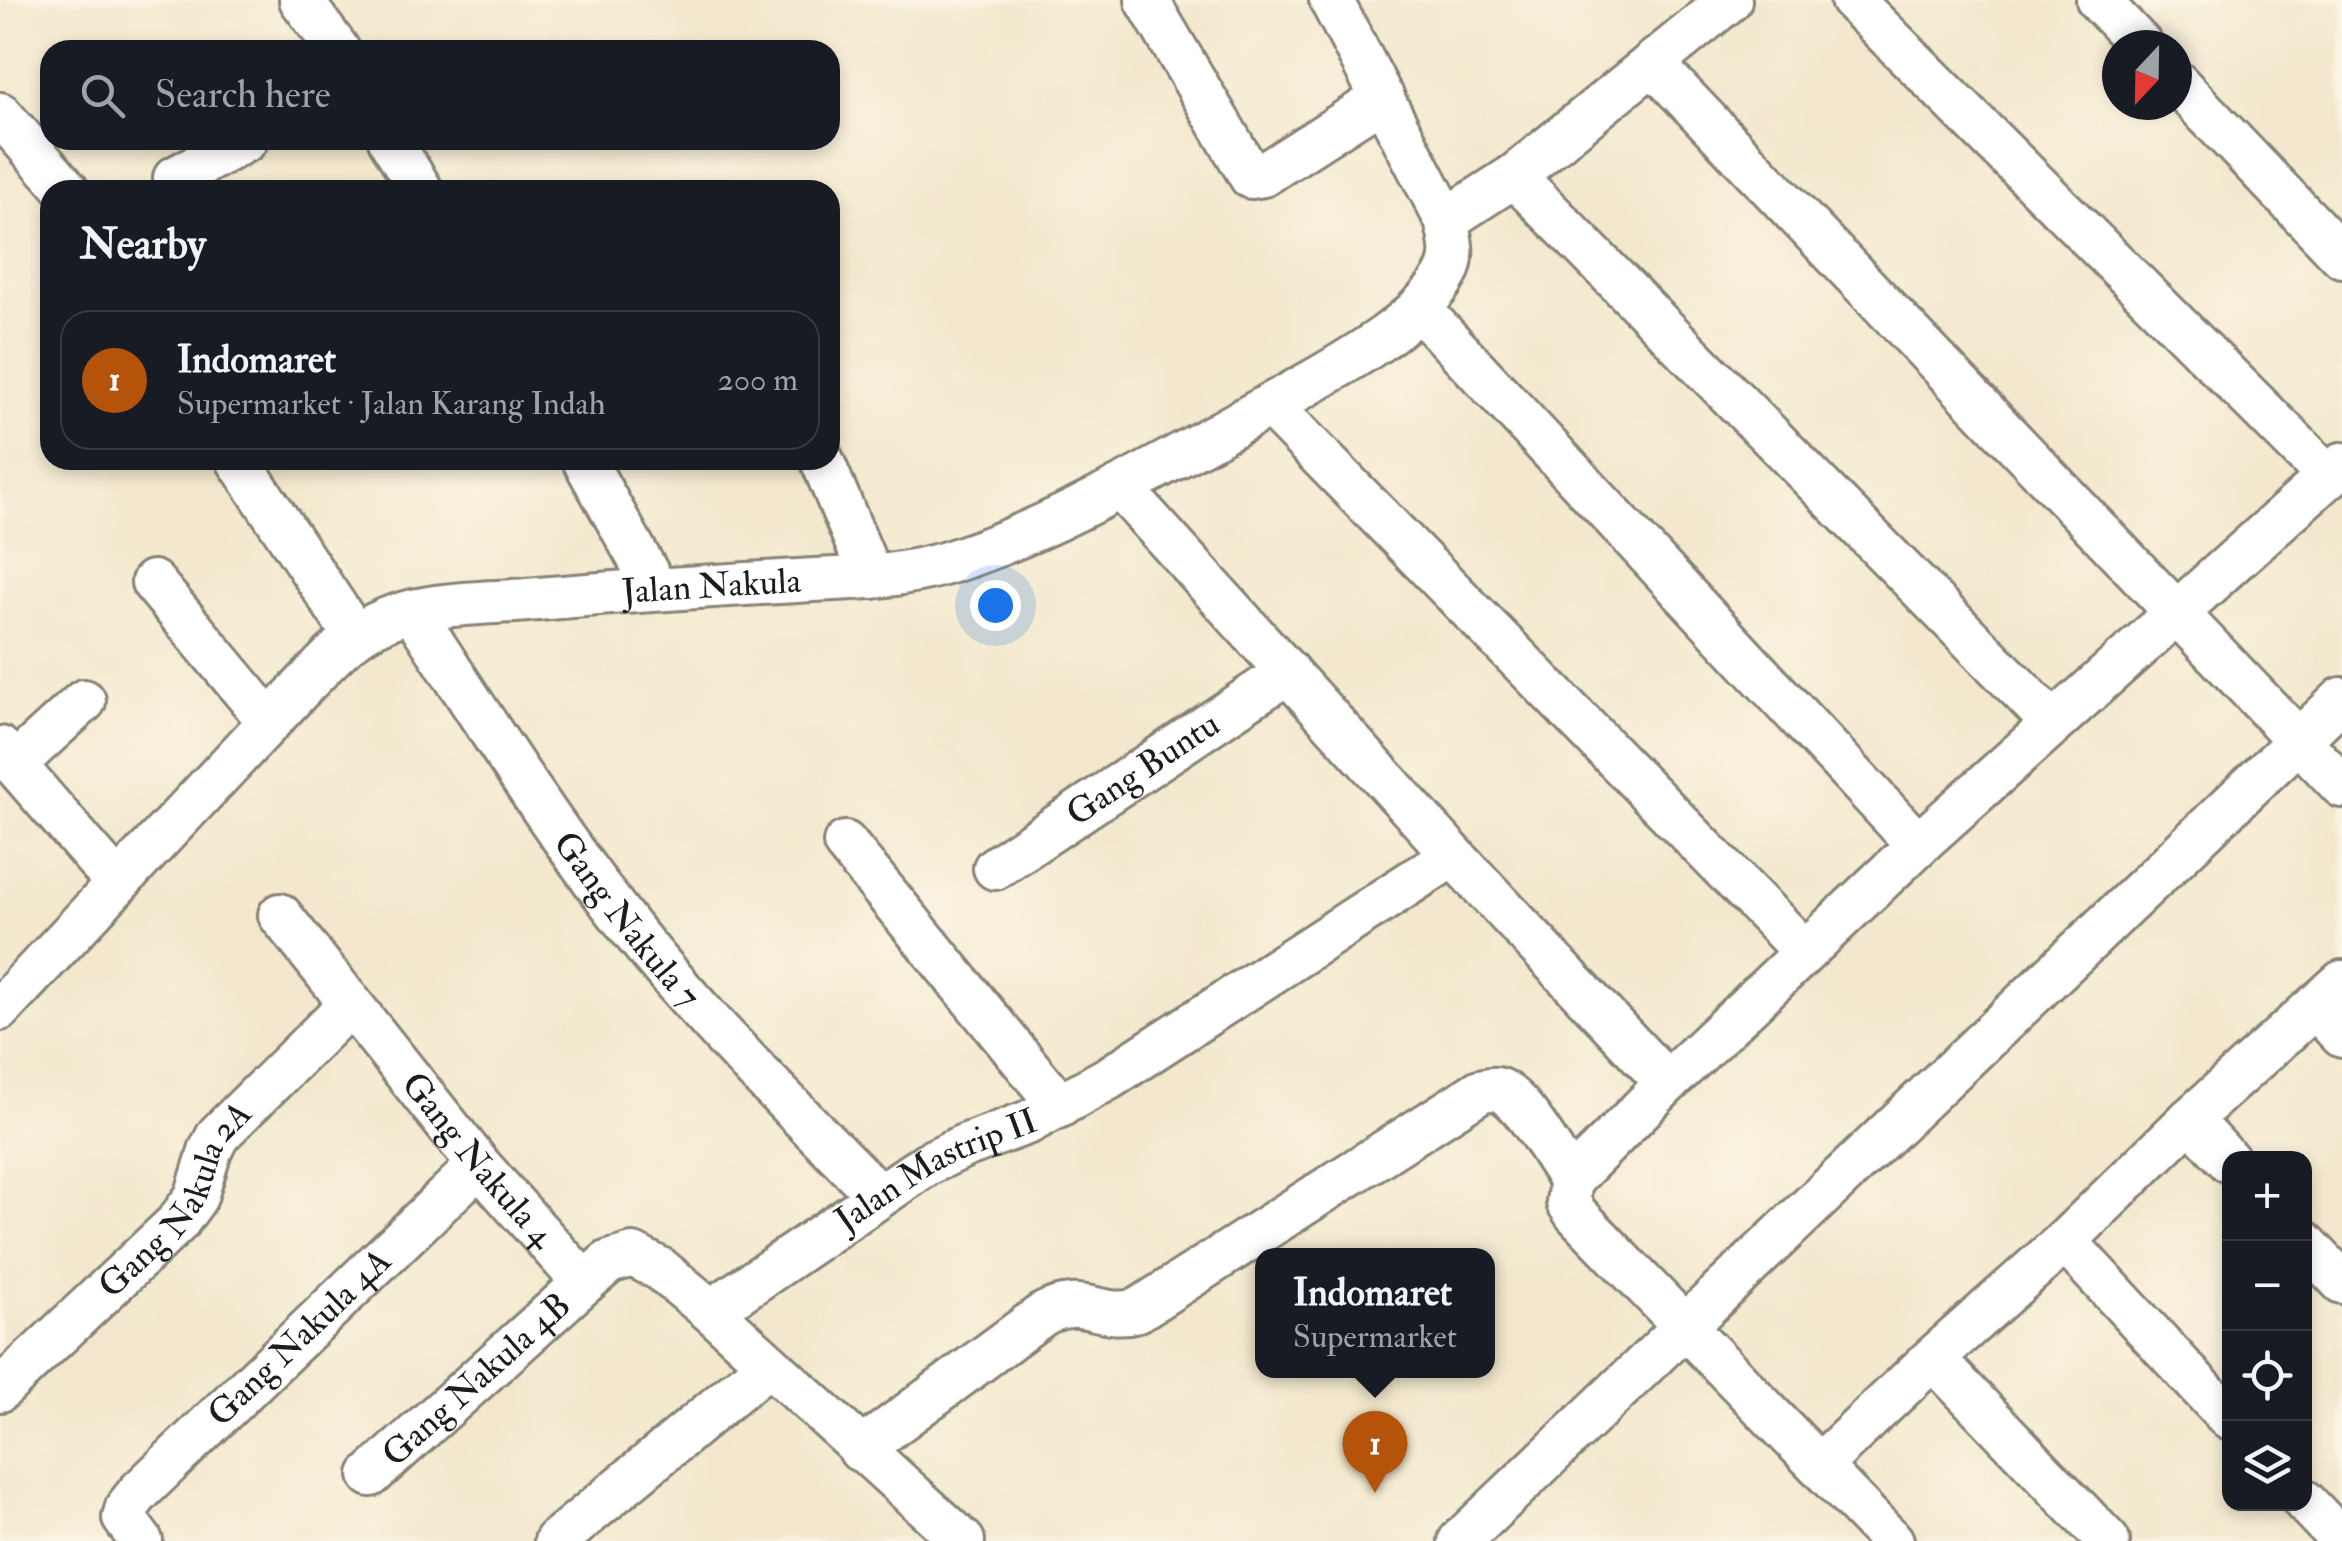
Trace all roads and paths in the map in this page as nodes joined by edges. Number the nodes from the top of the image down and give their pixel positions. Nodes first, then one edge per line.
1 (1147, 0) edge
2 (1331, 0) edge
3 (1730, 0) edge
4 (1852, 0) edge
5 (2098, 0) edge
6 (306, 2) edge
7 (2127, 30) edge
8 (331, 40) edge
9 (1652, 63) junction
10 (1384, 98) junction
11 (2192, 99) edge
12 (0, 114) edge
13 (229, 150) edge
14 (396, 150) edge
15 (1514, 176) junction
16 (58, 180) edge
17 (179, 180) edge
18 (415, 180) edge
19 (1446, 220) junction
20 (2342, 256) edge
21 (1418, 308) junction
22 (1270, 405) junction
23 (245, 470) edge
24 (590, 470) edge
25 (826, 470) edge
26 (2335, 470) edge
27 (1120, 488) junction
28 (871, 577) junction
29 (153, 582) dead end
30 (656, 589) junction
31 (2176, 610) junction
32 (413, 612) junction
33 (355, 636) junction
34 (1288, 672) junction
35 (2342, 699) edge
36 (84, 702) dead end
37 (269, 721) junction
38 (2052, 722) junction
39 (2298, 740) junction
40 (7, 756) edge
41 (2342, 786) edge
42 (845, 843) dead end
43 (1918, 846) junction
44 (1453, 855) junction
45 (996, 868) dead end
46 (117, 884) junction
47 (280, 915) dead end
48 (1804, 951) junction
49 (349, 1005) junction
50 (2333, 1008) edge
51 (0, 1009) edge
52 (1666, 1082) junction
53 (1060, 1106) junction
54 (2190, 1119) junction
55 (2222, 1153) edge
56 (479, 1165) junction
57 (1570, 1180) junction
58 (879, 1196) junction
59 (2065, 1241) junction
60 (2312, 1250) edge
61 (2342, 1282) edge
62 (584, 1283) junction
63 (711, 1311) junction
64 (1684, 1330) junction
65 (1934, 1358) junction
66 (769, 1364) junction
67 (0, 1390) edge
68 (2222, 1411) edge
69 (860, 1450) junction
70 (1820, 1465) junction
71 (371, 1475) dead end
72 (2312, 1509) edge
73 (133, 1527) edge
74 (556, 1541) edge
75 (963, 1541) edge
76 (1460, 1541) edge
77 (1892, 1541) edge
78 (2108, 1541) edge
79 (2342, 1541) edge

1 - 10 street
2 - 10 street
3 - 9 street
4 - 26 street
5 - 7 street
6 - 8 street
9 - 15 street
9 - 31 street
10 - 19 street
11 - 20 street
12 - 16 street
13 - 17 street
14 - 18 street
15 - 19 street
15 - 38 street
19 - 21 street, Jalan Nakula
21 - 22 street, Jalan Nakula
21 - 43 street
22 - 27 street, Jalan Nakula
22 - 48 street
23 - 33 street
24 - 30 street
25 - 28 street
26 - 31 street
27 - 28 street, Jalan Nakula
27 - 34 street
28 - 30 street, Jalan Nakula
29 - 37 street
30 - 32 street, Jalan Nakula
31 - 38 street
31 - 39 street
32 - 33 street, Jalan Nakula
32 - 58 street, Gang Nakula 7
33 - 37 street, Jalan Nakula
34 - 44 street
34 - 45 street, Gang Buntu
35 - 39 street
36 - 40 street
37 - 46 street, Jalan Nakula
38 - 43 street
39 - 41 street
39 - 64 street
40 - 46 street
42 - 53 street
43 - 48 street
44 - 52 street
44 - 53 street, Jalan Mastrip II
46 - 51 street, Jalan Nakula
47 - 49 street, Gang Nakula 4
48 - 52 street
49 - 56 street, Gang Nakula 4
49 - 67 street, Gang Nakula 2A
50 - 54 street
52 - 57 street
53 - 58 street, Jalan Mastrip II
54 - 55 street
54 - 59 street
56 - 62 street, Gang Nakula 4
56 - 73 street, Gang Nakula 4A
57 - 64 street
57 - 69 street
58 - 63 street, Jalan Mastrip II
59 - 65 street
59 - 68 street
60 - 61 street
62 - 63 street
62 - 71 street, Gang Nakula 4B
63 - 66 street
64 - 70 street
64 - 76 street
65 - 70 street
65 - 78 street
66 - 69 street
66 - 74 street
69 - 75 street
70 - 77 street
72 - 79 street

